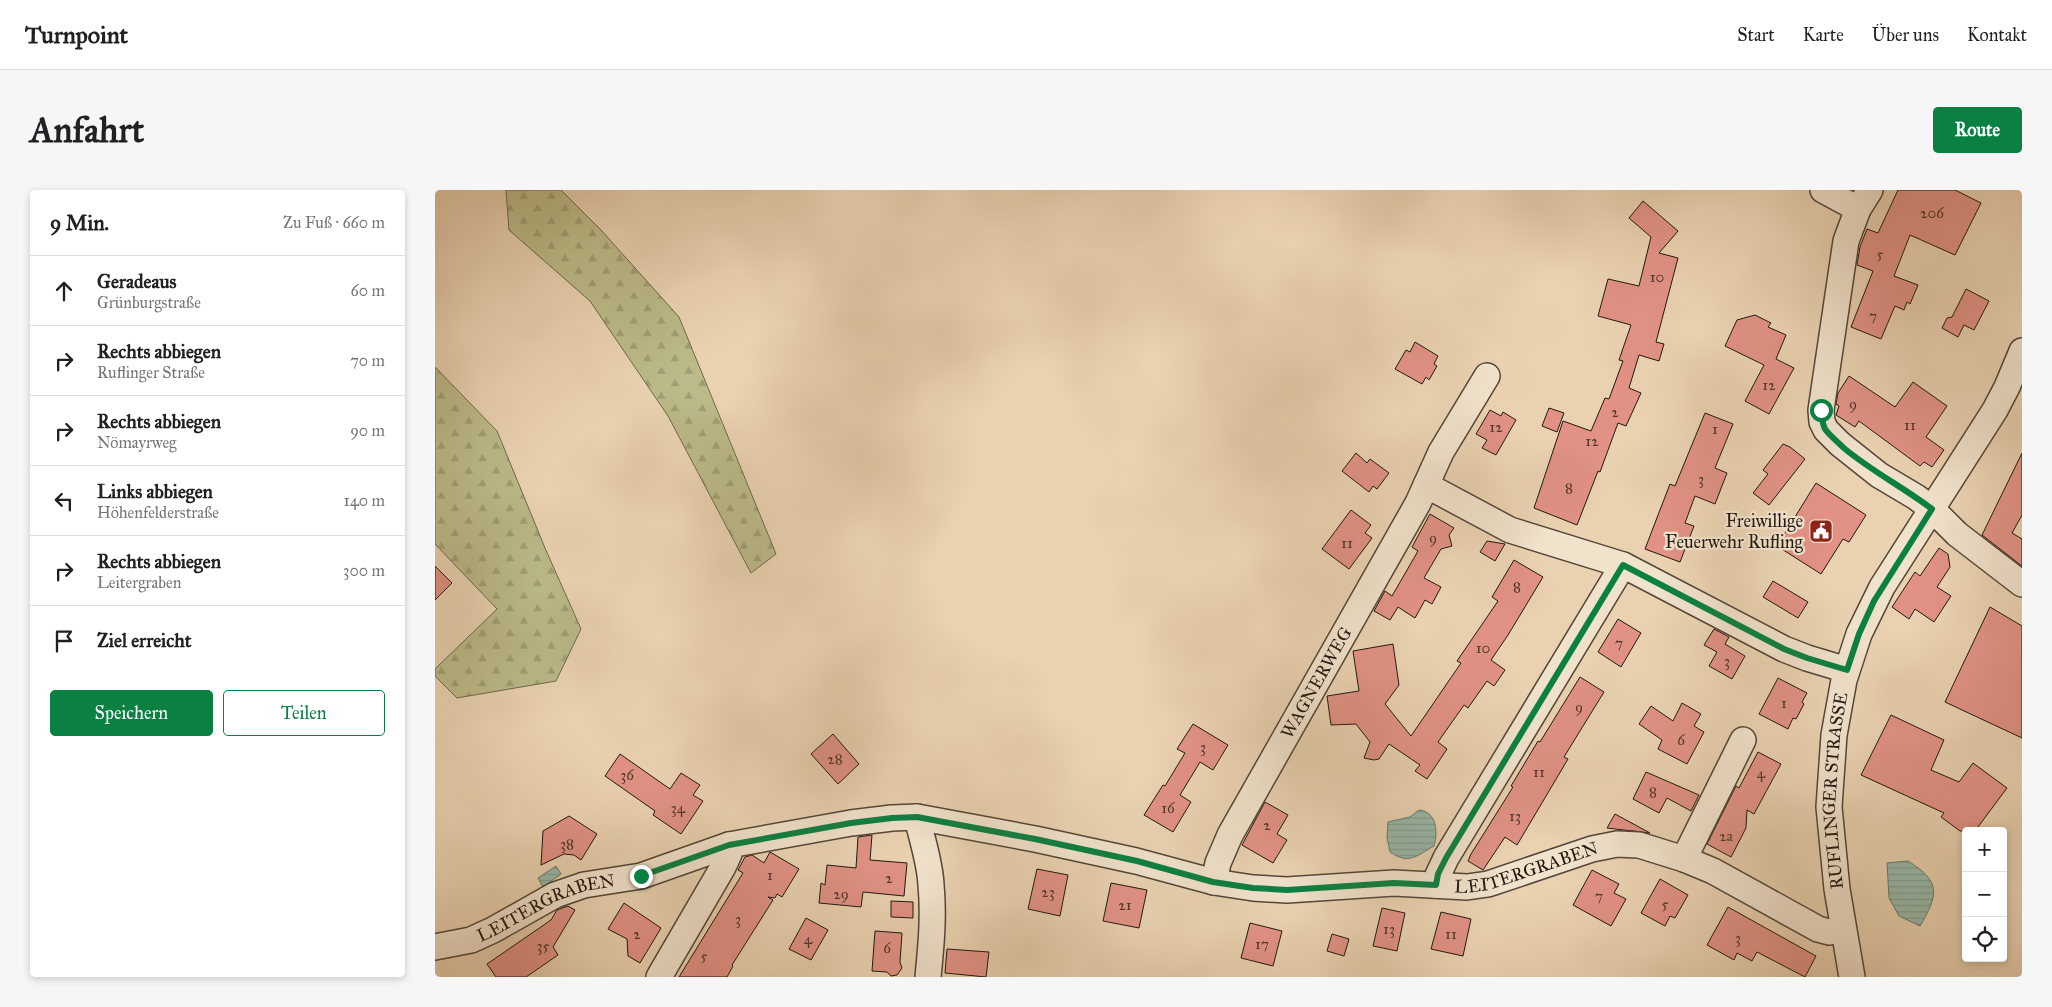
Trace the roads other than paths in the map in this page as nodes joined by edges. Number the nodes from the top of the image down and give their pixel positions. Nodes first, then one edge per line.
1 (1823, 190) edge
2 (1864, 199) edge
3 (2022, 351) edge
4 (1487, 376) dead end
5 (1426, 485) junction
6 (1932, 509) junction
7 (1623, 565) junction
8 (2022, 584) edge
9 (1847, 670) junction
10 (1743, 740) dead end
11 (917, 817) junction
12 (729, 845) junction
13 (1684, 859) junction
14 (1213, 882) junction
15 (1436, 885) junction
16 (1843, 929) junction
17 (435, 947) edge
18 (659, 977) edge
19 (928, 977) edge
20 (1852, 977) edge

1 - 2 street
2 - 6 street
3 - 6 street, RUFLINGER STRASSE
4 - 5 street, WAGNERWEG
5 - 7 street
5 - 14 street, WAGNERWEG
6 - 8 street
6 - 9 street, RUFLINGER STRASSE
7 - 9 street
7 - 15 street
9 - 16 street, RUFLINGER STRASSE
10 - 13 street
11 - 12 street, LEITERGRABEN
11 - 14 street, LEITERGRABEN
11 - 19 street
12 - 17 street, LEITERGRABEN
12 - 18 street
13 - 15 street, LEITERGRABEN
13 - 16 street, LEITERGRABEN
14 - 15 street, LEITERGRABEN
16 - 20 street, RUFLINGER STRASSE

